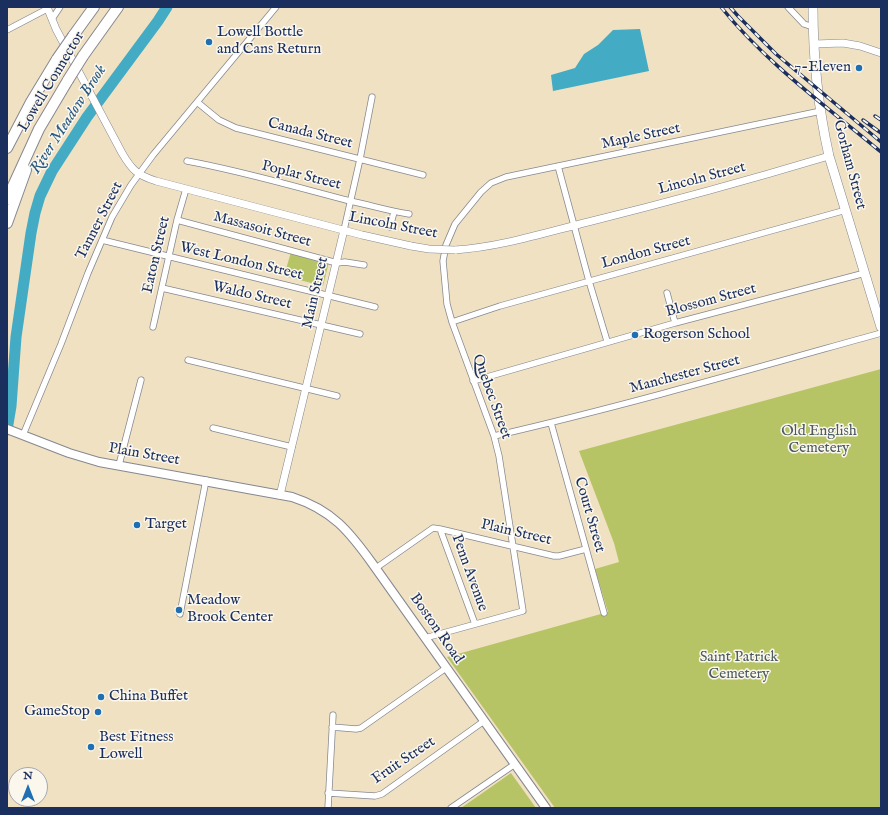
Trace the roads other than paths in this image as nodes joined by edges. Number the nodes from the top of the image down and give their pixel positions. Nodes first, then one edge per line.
1 (60, 7) edge
2 (94, 7) edge
3 (118, 7) edge
4 (276, 7) edge
5 (788, 7) edge
6 (812, 7) edge
7 (47, 8) edge
8 (52, 19) junction
9 (813, 27) junction
10 (7, 30) edge
11 (814, 44) junction
12 (881, 53) edge
13 (40, 87) junction
14 (372, 97) dead end
15 (197, 102) junction
16 (821, 111) junction
17 (45, 118) junction
18 (7, 135) edge
19 (7, 148) edge
20 (829, 156) junction
21 (360, 159) junction
22 (187, 161) dead end
23 (558, 166) junction
24 (138, 174) junction
25 (423, 175) dead end
26 (186, 189) junction
27 (7, 199) edge
28 (475, 200) joint
29 (351, 201) junction
30 (846, 210) junction
31 (394, 212) junction
32 (409, 214) dead end
33 (177, 220) junction
34 (7, 223) edge
35 (574, 226) junction
36 (390, 227) dead end
37 (344, 230) junction
38 (102, 240) junction
39 (169, 257) junction
40 (337, 263) junction
41 (364, 265) dead end
42 (865, 273) junction
43 (589, 281) junction
44 (162, 288) junction
45 (667, 293) dead end
46 (329, 296) junction
47 (374, 307) dead end
48 (452, 322) junction
49 (675, 323) junction
50 (322, 324) junction
51 (153, 327) dead end
52 (881, 327) edge
53 (881, 332) edge
54 (360, 334) dead end
55 (607, 341) junction
56 (188, 360) dead end
57 (141, 380) dead end
58 (473, 381) junction
59 (306, 389) junction
60 (337, 396) dead end
61 (551, 423) junction
62 (214, 428) dead end
63 (7, 429) edge
64 (19, 434) junction
65 (494, 436) junction
66 (292, 447) junction
67 (119, 465) junction
68 (206, 480) junction
69 (280, 495) junction
70 (440, 529) junction
71 (512, 547) junction
72 (586, 550) junction
73 (376, 568) junction
74 (604, 613) dead end
75 (180, 614) dead end
76 (474, 624) junction
77 (425, 638) junction
78 (446, 668) junction
79 (334, 715) dead end
80 (484, 721) junction
81 (332, 727) junction
82 (515, 764) junction
83 (328, 793) junction
84 (328, 808) edge
85 (451, 808) edge
86 (546, 808) edge

1 - 8 street
2 - 13 highway, Lowell Connector, bridge
3 - 17 highway, Lowell Connector, bridge
4 - 15 street, Tanner Street
5 - 9 street
6 - 9 main road, Gorham Street
7 - 8 street, Lincoln Street
7 - 10 street
8 - 24 street, Lincoln Street
9 - 11 main road, Gorham Street
11 - 12 street
11 - 16 main road, Gorham Street
13 - 18 highway
13 - 19 highway, Lowell Connector
14 - 21 street, Main Street
15 - 21 street, Canada Street
15 - 24 street, Tanner Street
16 - 20 main road, Gorham Street
16 - 23 street, Maple Street
17 - 27 highway, Lowell Connector
17 - 34 highway
20 - 30 main road, Gorham Street
20 - 35 street, Lincoln Street
21 - 25 street, Canada Street
21 - 29 street, Main Street
22 - 29 street, Poplar Street
23 - 28 street, Maple Street
23 - 35 street
24 - 26 street, Lincoln Street
24 - 38 street, Tanner Street
26 - 33 street, Eaton Street
26 - 37 street, Lincoln Street
28 - 48 street, Quebec Street
29 - 31 street, Poplar Street
29 - 37 street, Main Street
30 - 42 main road, Gorham Street
30 - 43 street, London Street
31 - 32 street, Poplar Street
31 - 36 street
33 - 39 street, Eaton Street
33 - 40 street, Massasoit Street
35 - 37 street, Lincoln Street, bridge
35 - 43 street
37 - 40 street, Main Street
38 - 39 street, West London Street
38 - 64 street, Tanner Street
39 - 44 street, Eaton Street
39 - 46 street, West London Street
40 - 41 street, Massasoit Street
40 - 46 street, Main Street
42 - 49 street, Blossom Street
42 - 52 main road, Gorham Street
43 - 48 street, London Street
43 - 55 street
44 - 50 street, Waldo Street
44 - 51 street, Eaton Street
45 - 49 street
46 - 47 street, West London Street
46 - 50 street, Main Street
48 - 58 street, Quebec Street
49 - 55 street, Blossom Street
50 - 54 street, Waldo Street
50 - 59 street, Main Street
53 - 61 street, Manchester Street
55 - 58 street, Blossom Street
56 - 59 street
57 - 67 street
58 - 65 street, Quebec Street
59 - 60 street
59 - 66 street, Main Street
61 - 65 street, Manchester Street
61 - 72 street, Court Street
62 - 66 street
63 - 64 main road, Plain Street
64 - 67 main road, Plain Street
65 - 71 street, Quebec Street
66 - 69 street, Main Street
67 - 68 main road, Plain Street
68 - 69 main road, Plain Street
68 - 75 street
69 - 73 main road, Boston Road
70 - 71 street, Plain Street
70 - 73 street
70 - 76 street, Penn Avenue
71 - 72 street, Plain Street
71 - 76 street, Quebec Street
72 - 74 street, Court Street
73 - 77 main road, Boston Road
76 - 77 street
77 - 78 main road, Boston Road
78 - 80 main road, Boston Road
78 - 81 street
79 - 81 street
80 - 82 main road, Boston Road
80 - 83 street, Fruit Street
81 - 83 street
82 - 85 street
82 - 86 main road, Boston Road
83 - 84 street

